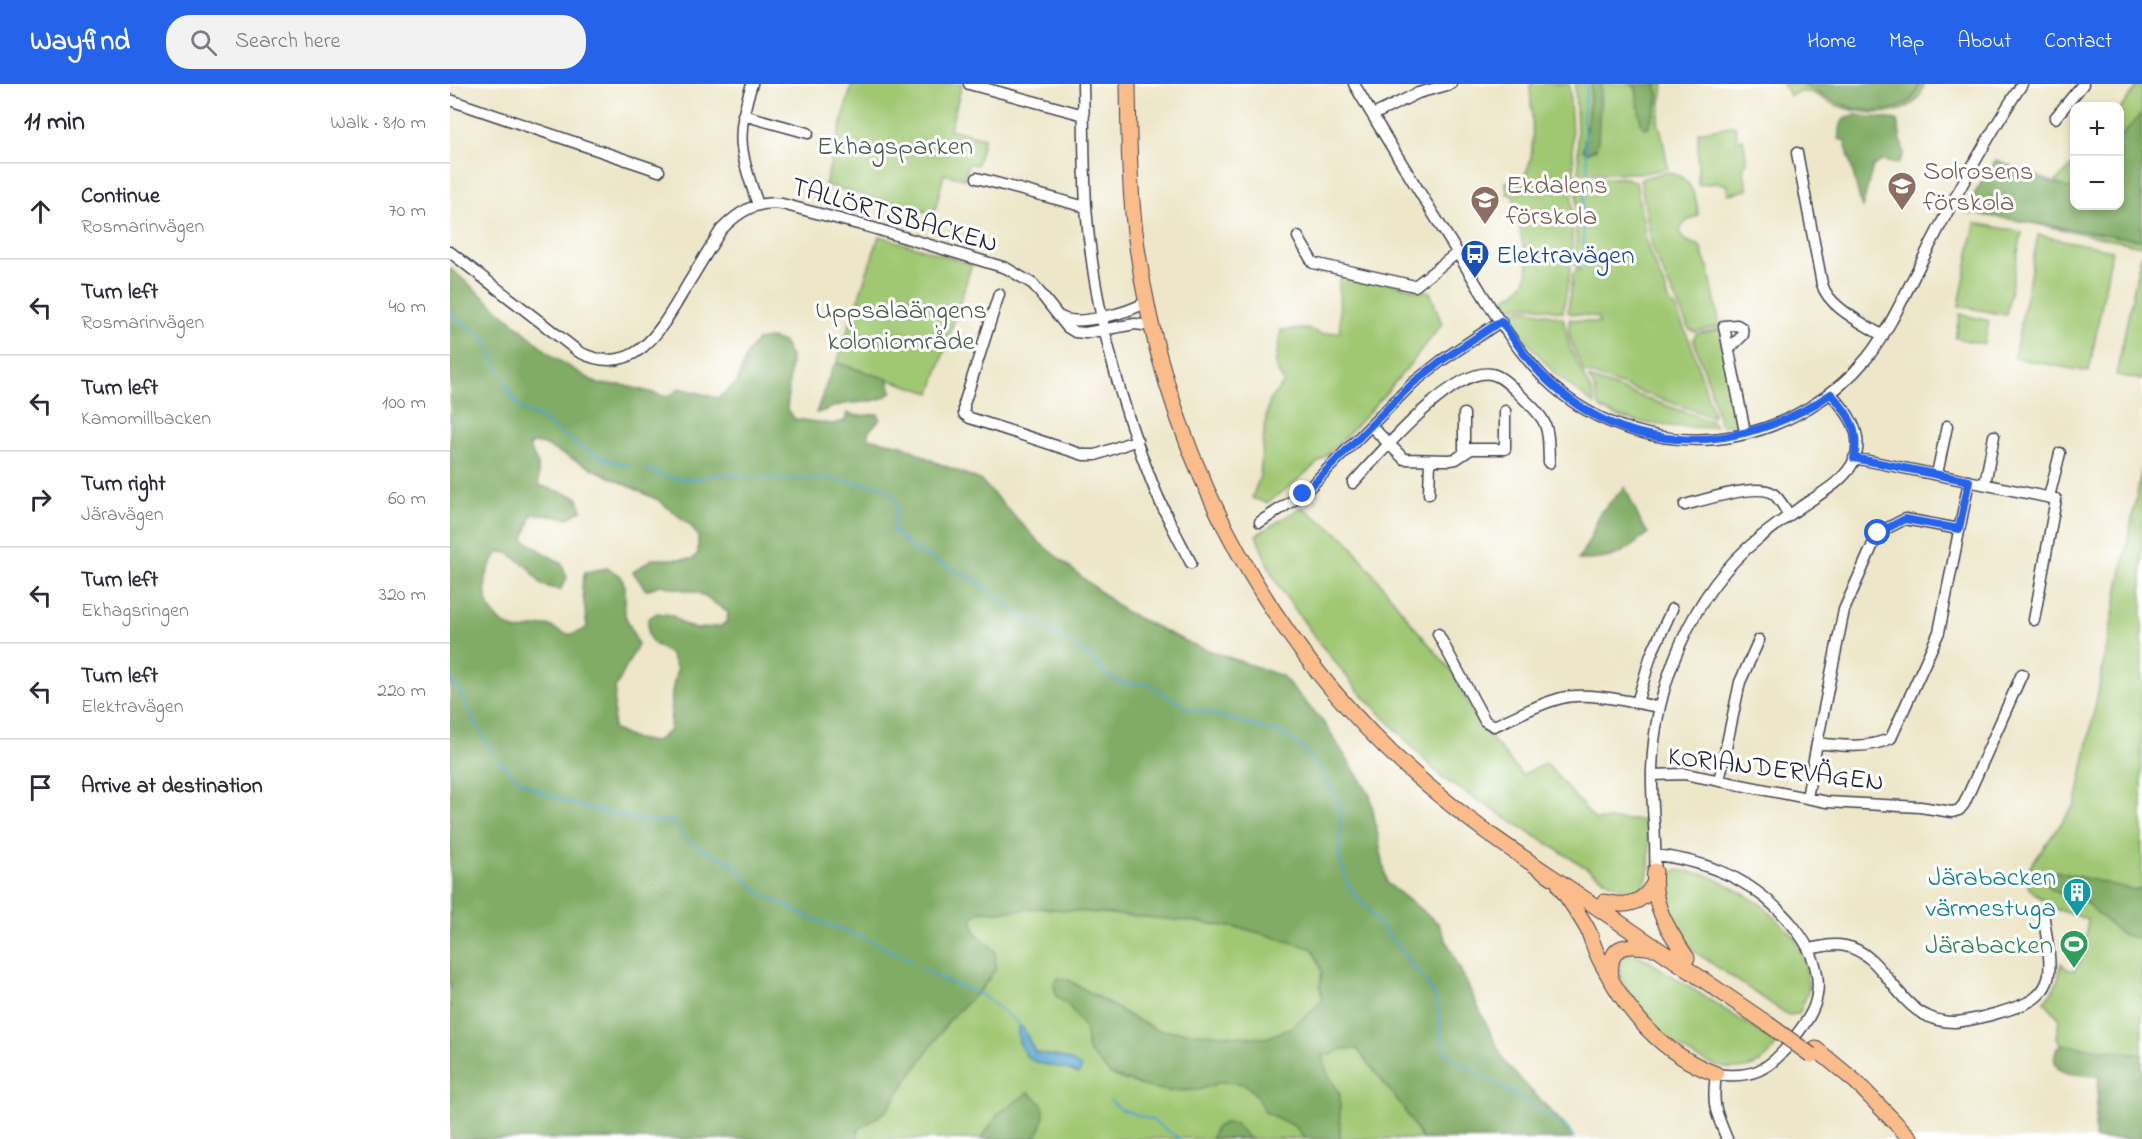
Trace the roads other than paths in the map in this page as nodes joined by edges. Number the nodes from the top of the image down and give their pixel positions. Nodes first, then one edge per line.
1 (752, 84) edge
2 (969, 84) edge
3 (1083, 84) edge
4 (1128, 84) edge
5 (1136, 84) edge
6 (1353, 84) edge
7 (1451, 84) edge
8 (2022, 84) edge
9 (2082, 84) edge
10 (450, 100) edge
11 (743, 115) junction
12 (1084, 115) junction
13 (1373, 115) junction
14 (2055, 118) dead end
15 (808, 133) dead end
16 (1797, 153) dead end
17 (659, 171) dead end
18 (977, 178) dead end
19 (758, 205) junction
20 (1086, 207) junction
21 (1298, 237) dead end
22 (450, 252) edge
23 (1457, 253) junction
24 (999, 294) dead end
25 (1146, 302) junction
26 (1059, 316) junction
27 (1103, 317) junction
28 (1501, 321) junction
29 (1151, 326) junction
30 (1105, 329) junction
31 (1883, 336) junction
32 (1729, 349) dead end
33 (1831, 394) junction
34 (1505, 411) dead end
35 (1464, 414) dead end
36 (1371, 426) junction
37 (1947, 426) dead end
38 (1746, 434) junction
39 (1994, 436) dead end
40 (1137, 440) junction
41 (1390, 444) junction
42 (1464, 453) junction
43 (2060, 453) dead end
44 (1854, 458) junction
45 (1430, 460) junction
46 (1549, 463) dead end
47 (1937, 474) junction
48 (1969, 481) junction
49 (1353, 483) dead end
50 (1985, 484) junction
51 (1429, 494) dead end
52 (2049, 497) junction
53 (1685, 505) dead end
54 (1789, 515) junction
55 (1260, 522) dead end
56 (1959, 529) junction
57 (1191, 563) dead end
58 (1671, 609) dead end
59 (2034, 620) dead end
60 (1438, 634) dead end
61 (1759, 640) dead end
62 (2022, 674) dead end
63 (1637, 703) junction
64 (1659, 707) junction
65 (1818, 742) junction
66 (1652, 775) junction
67 (1719, 781) junction
68 (1807, 798) junction
69 (1656, 855) junction
70 (1553, 878) junction
71 (1654, 878) junction
72 (1604, 902) junction
73 (2043, 909) dead end
74 (1809, 949) junction
75 (1659, 950) junction
76 (1687, 958) junction
77 (1611, 978) junction
78 (1772, 1021) junction
79 (1814, 1052) junction
80 (1716, 1074) junction
81 (1727, 1139) edge
82 (1901, 1139) edge
83 (1911, 1139) edge

1 - 11 street
2 - 12 street
3 - 12 street
4 - 25 highway
5 - 72 highway
6 - 13 street
7 - 13 street
8 - 31 street
9 - 14 street
10 - 17 street
11 - 15 street
11 - 19 street
12 - 20 street
13 - 23 street
16 - 31 street
18 - 20 street
19 - 22 street, TALLÖRTSBACKEN
19 - 26 street, TALLÖRTSBACKEN
20 - 27 street
21 - 23 street
23 - 28 street
24 - 40 street
25 - 27 street
25 - 29 highway
26 - 27 street
26 - 30 street, TALLÖRTSBACKEN
27 - 30 street
28 - 36 street
28 - 38 street
29 - 30 street, TALLÖRTSBACKEN
29 - 70 highway
30 - 40 street
31 - 33 street
32 - 38 street
33 - 38 street
33 - 44 street
34 - 42 street
35 - 42 street
36 - 41 street
36 - 55 street
37 - 47 street
39 - 50 street
40 - 57 street
41 - 45 street
41 - 46 street
41 - 49 street
42 - 45 street
43 - 52 street
44 - 47 street
44 - 54 street
45 - 51 street
47 - 48 street
48 - 50 street
48 - 56 street
50 - 52 street
52 - 59 street
53 - 54 street
54 - 64 street
56 - 65 street
56 - 65 street
58 - 63 street
60 - 63 street
61 - 67 street
62 - 68 street, KORIANDERVÄGEN
63 - 64 street
64 - 66 street
65 - 68 street
66 - 67 street, KORIANDERVÄGEN
66 - 69 street
67 - 68 street, KORIANDERVÄGEN
69 - 71 street
69 - 74 street
70 - 75 highway
70 - 77 highway
71 - 72 highway
71 - 76 highway
72 - 76 highway
73 - 74 street
74 - 80 street
75 - 77 highway
75 - 78 highway
76 - 78 highway
77 - 80 highway
78 - 79 highway, bridge
79 - 82 highway
79 - 83 highway
80 - 81 street

